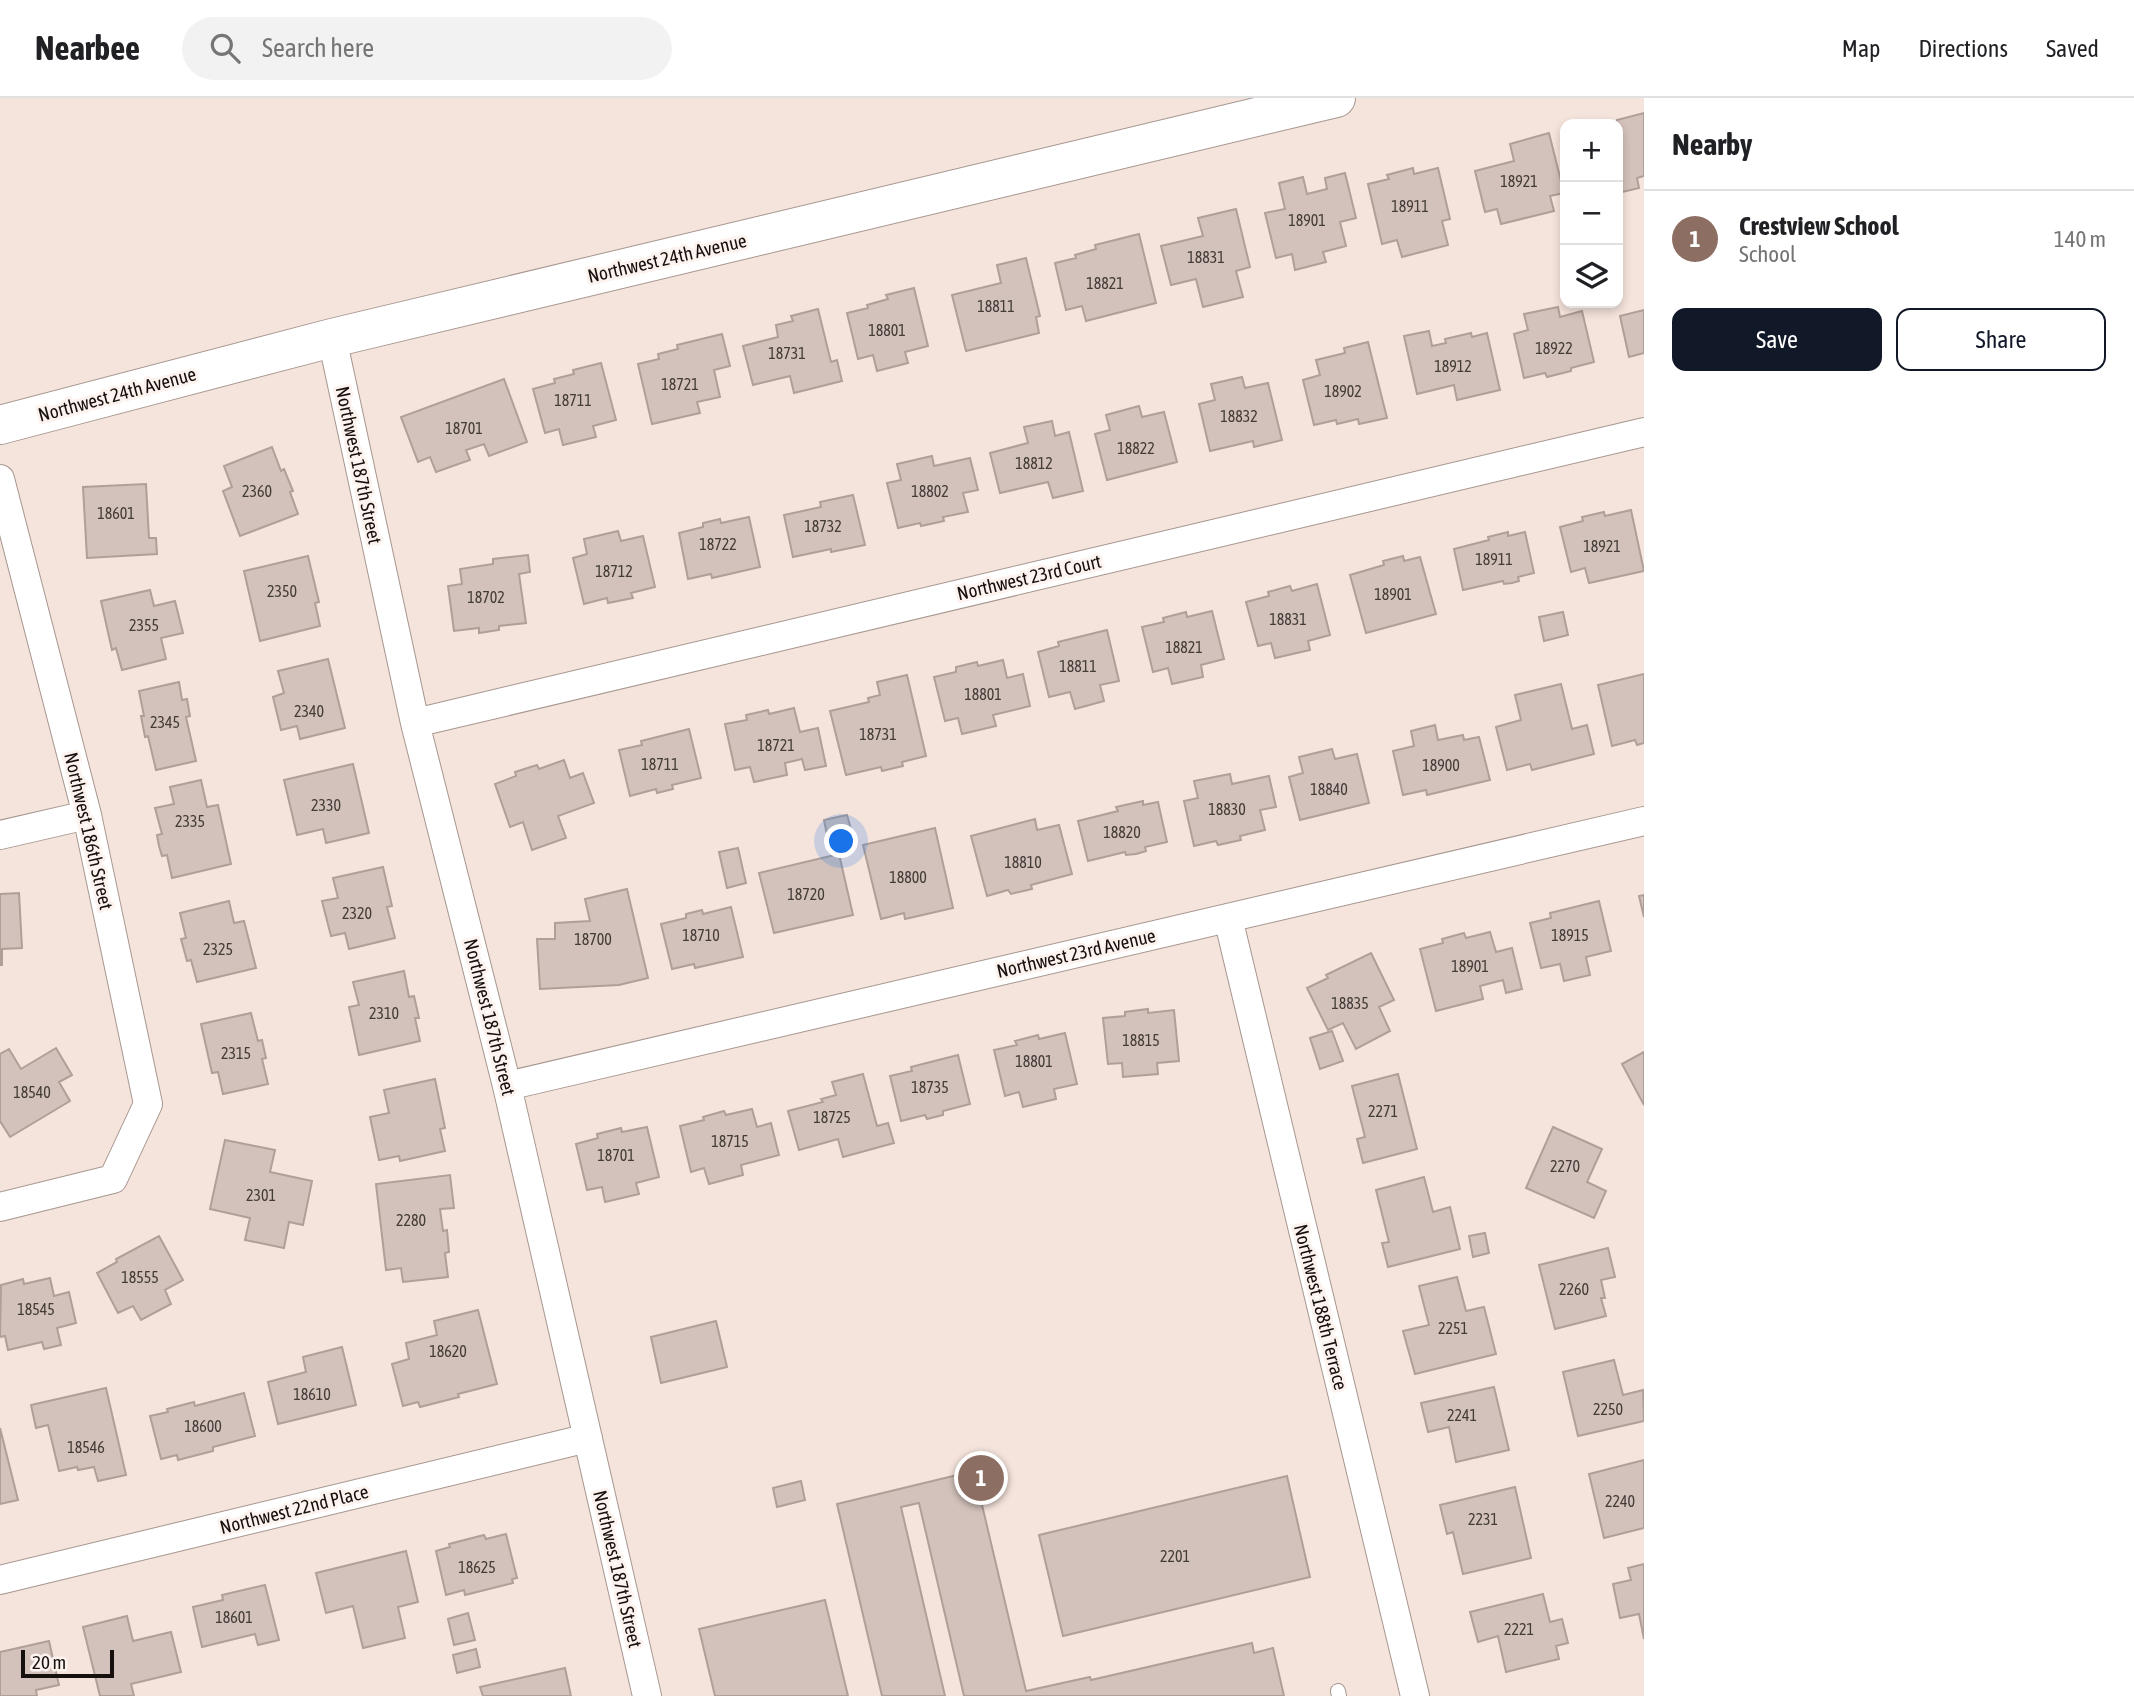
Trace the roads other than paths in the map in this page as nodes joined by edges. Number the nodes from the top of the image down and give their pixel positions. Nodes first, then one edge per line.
1 (1336, 98) edge
2 (332, 338) junction
3 (0, 425) edge
4 (1644, 432) edge
5 (0, 479) edge
6 (415, 723) junction
7 (87, 815) junction
8 (1644, 821) edge
9 (0, 835) edge
10 (1228, 918) junction
11 (507, 1086) junction
12 (0, 1207) edge
13 (588, 1438) junction
14 (0, 1580) edge
15 (647, 1696) edge
16 (1415, 1696) edge

1 - 2 street, Northwest 24th Avenue
2 - 3 street, Northwest 24th Avenue
2 - 6 street, Northwest 187th Street
4 - 6 street, Northwest 23rd Court
5 - 7 street, Northwest 186th Street
6 - 11 street, Northwest 187th Street
7 - 9 street
7 - 12 street, Northwest 186th Street
8 - 10 street, Northwest 23rd Avenue
10 - 11 street, Northwest 23rd Avenue
10 - 16 street, Northwest 188th Terrace
11 - 13 street, Northwest 187th Street
13 - 14 street, Northwest 22nd Place
13 - 15 street, Northwest 187th Street

